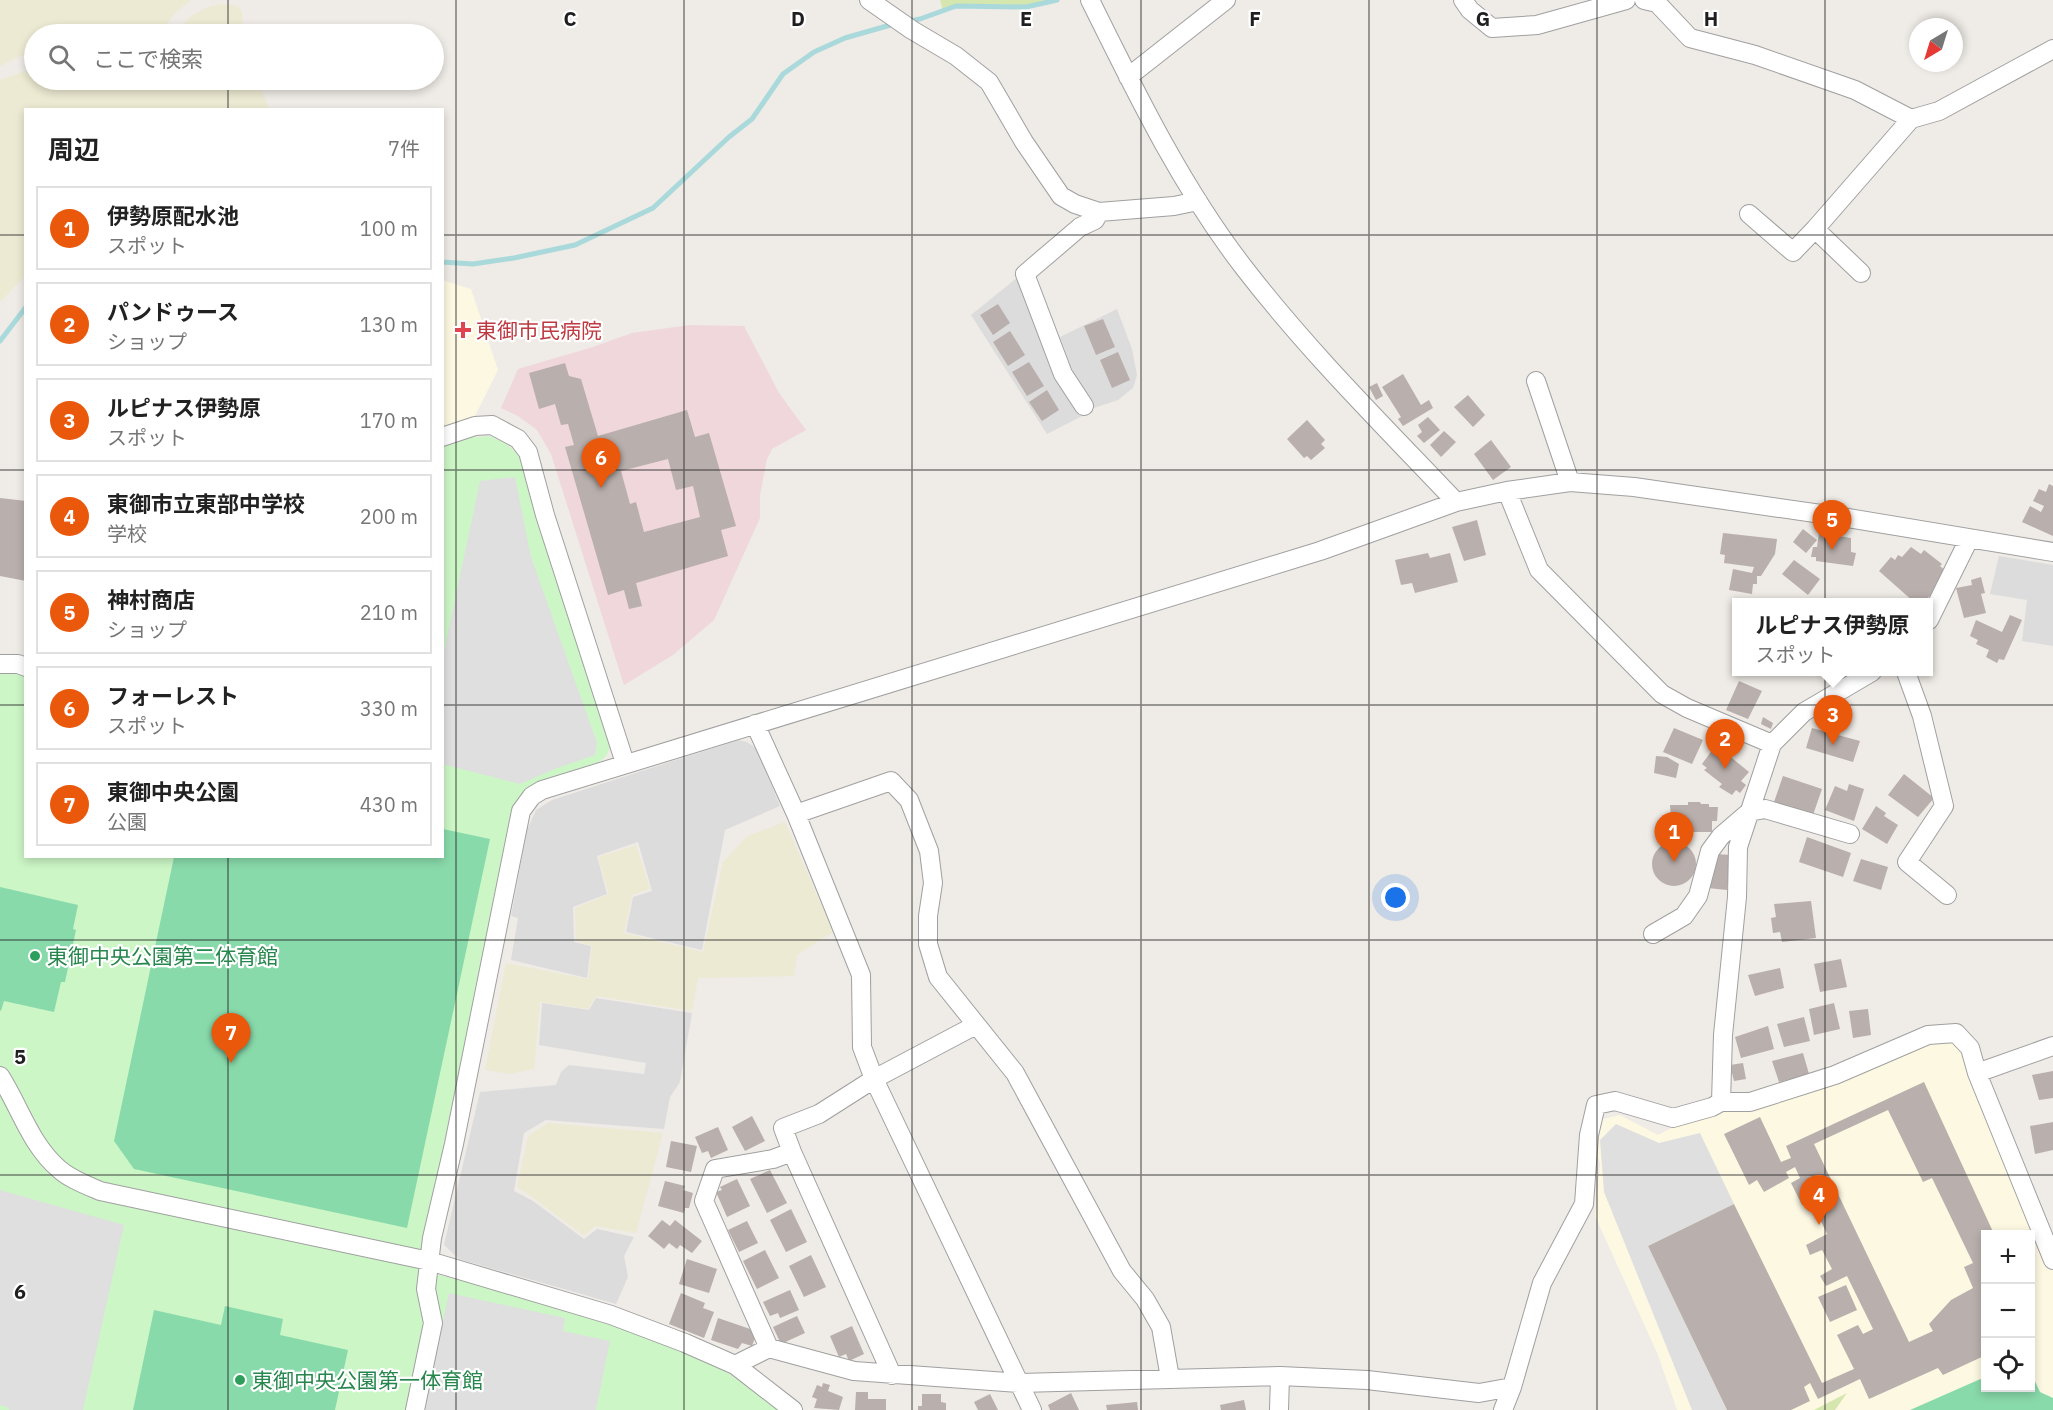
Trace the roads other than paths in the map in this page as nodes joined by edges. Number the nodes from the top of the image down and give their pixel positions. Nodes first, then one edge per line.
1 (869, 0) edge
2 (1090, 0) edge
3 (1226, 0) edge
4 (1463, 0) edge
5 (1626, 0) edge
6 (1644, 0) edge
7 (2053, 49) edge
8 (1128, 77) junction
9 (1911, 119) junction
10 (1198, 201) junction
11 (1099, 212) junction
12 (1749, 214) dead end
13 (1815, 230) junction
14 (1862, 273) dead end
15 (1536, 381) dead end
16 (1084, 406) dead end
17 (444, 436) edge
18 (1570, 482) junction
19 (1507, 491) junction
20 (1456, 502) junction
21 (1969, 539) junction
22 (2053, 552) edge
23 (1933, 612) edge
24 (0, 664) edge
25 (24, 666) edge
26 (1865, 676) edge
27 (1907, 676) edge
28 (755, 724) junction
29 (1772, 744) junction
30 (625, 763) junction
31 (1749, 812) junction
32 (796, 814) junction
33 (1850, 834) dead end
34 (1947, 895) dead end
35 (1653, 934) dead end
36 (976, 1025) junction
37 (2053, 1046) edge
38 (1977, 1073) junction
39 (0, 1076) edge
40 (874, 1079) junction
41 (1721, 1102) junction
42 (792, 1152) junction
43 (2053, 1260) edge
44 (429, 1261) junction
45 (769, 1348) junction
46 (735, 1365) junction
47 (892, 1375) junction
48 (1280, 1376) junction
49 (1170, 1378) junction
50 (1020, 1383) junction
51 (1512, 1387) junction
52 (415, 1410) edge
53 (793, 1410) edge
54 (1032, 1410) edge
55 (1279, 1410) edge
56 (1503, 1410) edge

1 - 11 street
2 - 8 street
3 - 8 street
4 - 5 street
6 - 9 street
7 - 9 street
8 - 10 street
9 - 13 street
10 - 11 street
10 - 20 street
11 - 16 street
12 - 13 street
13 - 14 street
15 - 18 street
17 - 30 street
18 - 19 street
18 - 21 street
19 - 20 street
19 - 29 street
20 - 28 street
21 - 22 street
21 - 23 street
24 - 25 street
26 - 29 street
27 - 34 street
28 - 30 street
28 - 32 street
29 - 31 street
30 - 44 street
31 - 33 street
31 - 35 street
31 - 41 street
32 - 36 street
32 - 40 street
36 - 40 street
36 - 49 street
37 - 38 street
38 - 41 street
38 - 43 street
39 - 44 street
40 - 42 street
40 - 50 street
41 - 51 street
42 - 45 street
42 - 47 street
44 - 46 street
44 - 52 street
45 - 46 street
45 - 47 street
46 - 53 street
47 - 50 street
48 - 49 street
48 - 51 street
48 - 55 street
49 - 50 street
50 - 54 street
51 - 56 street

